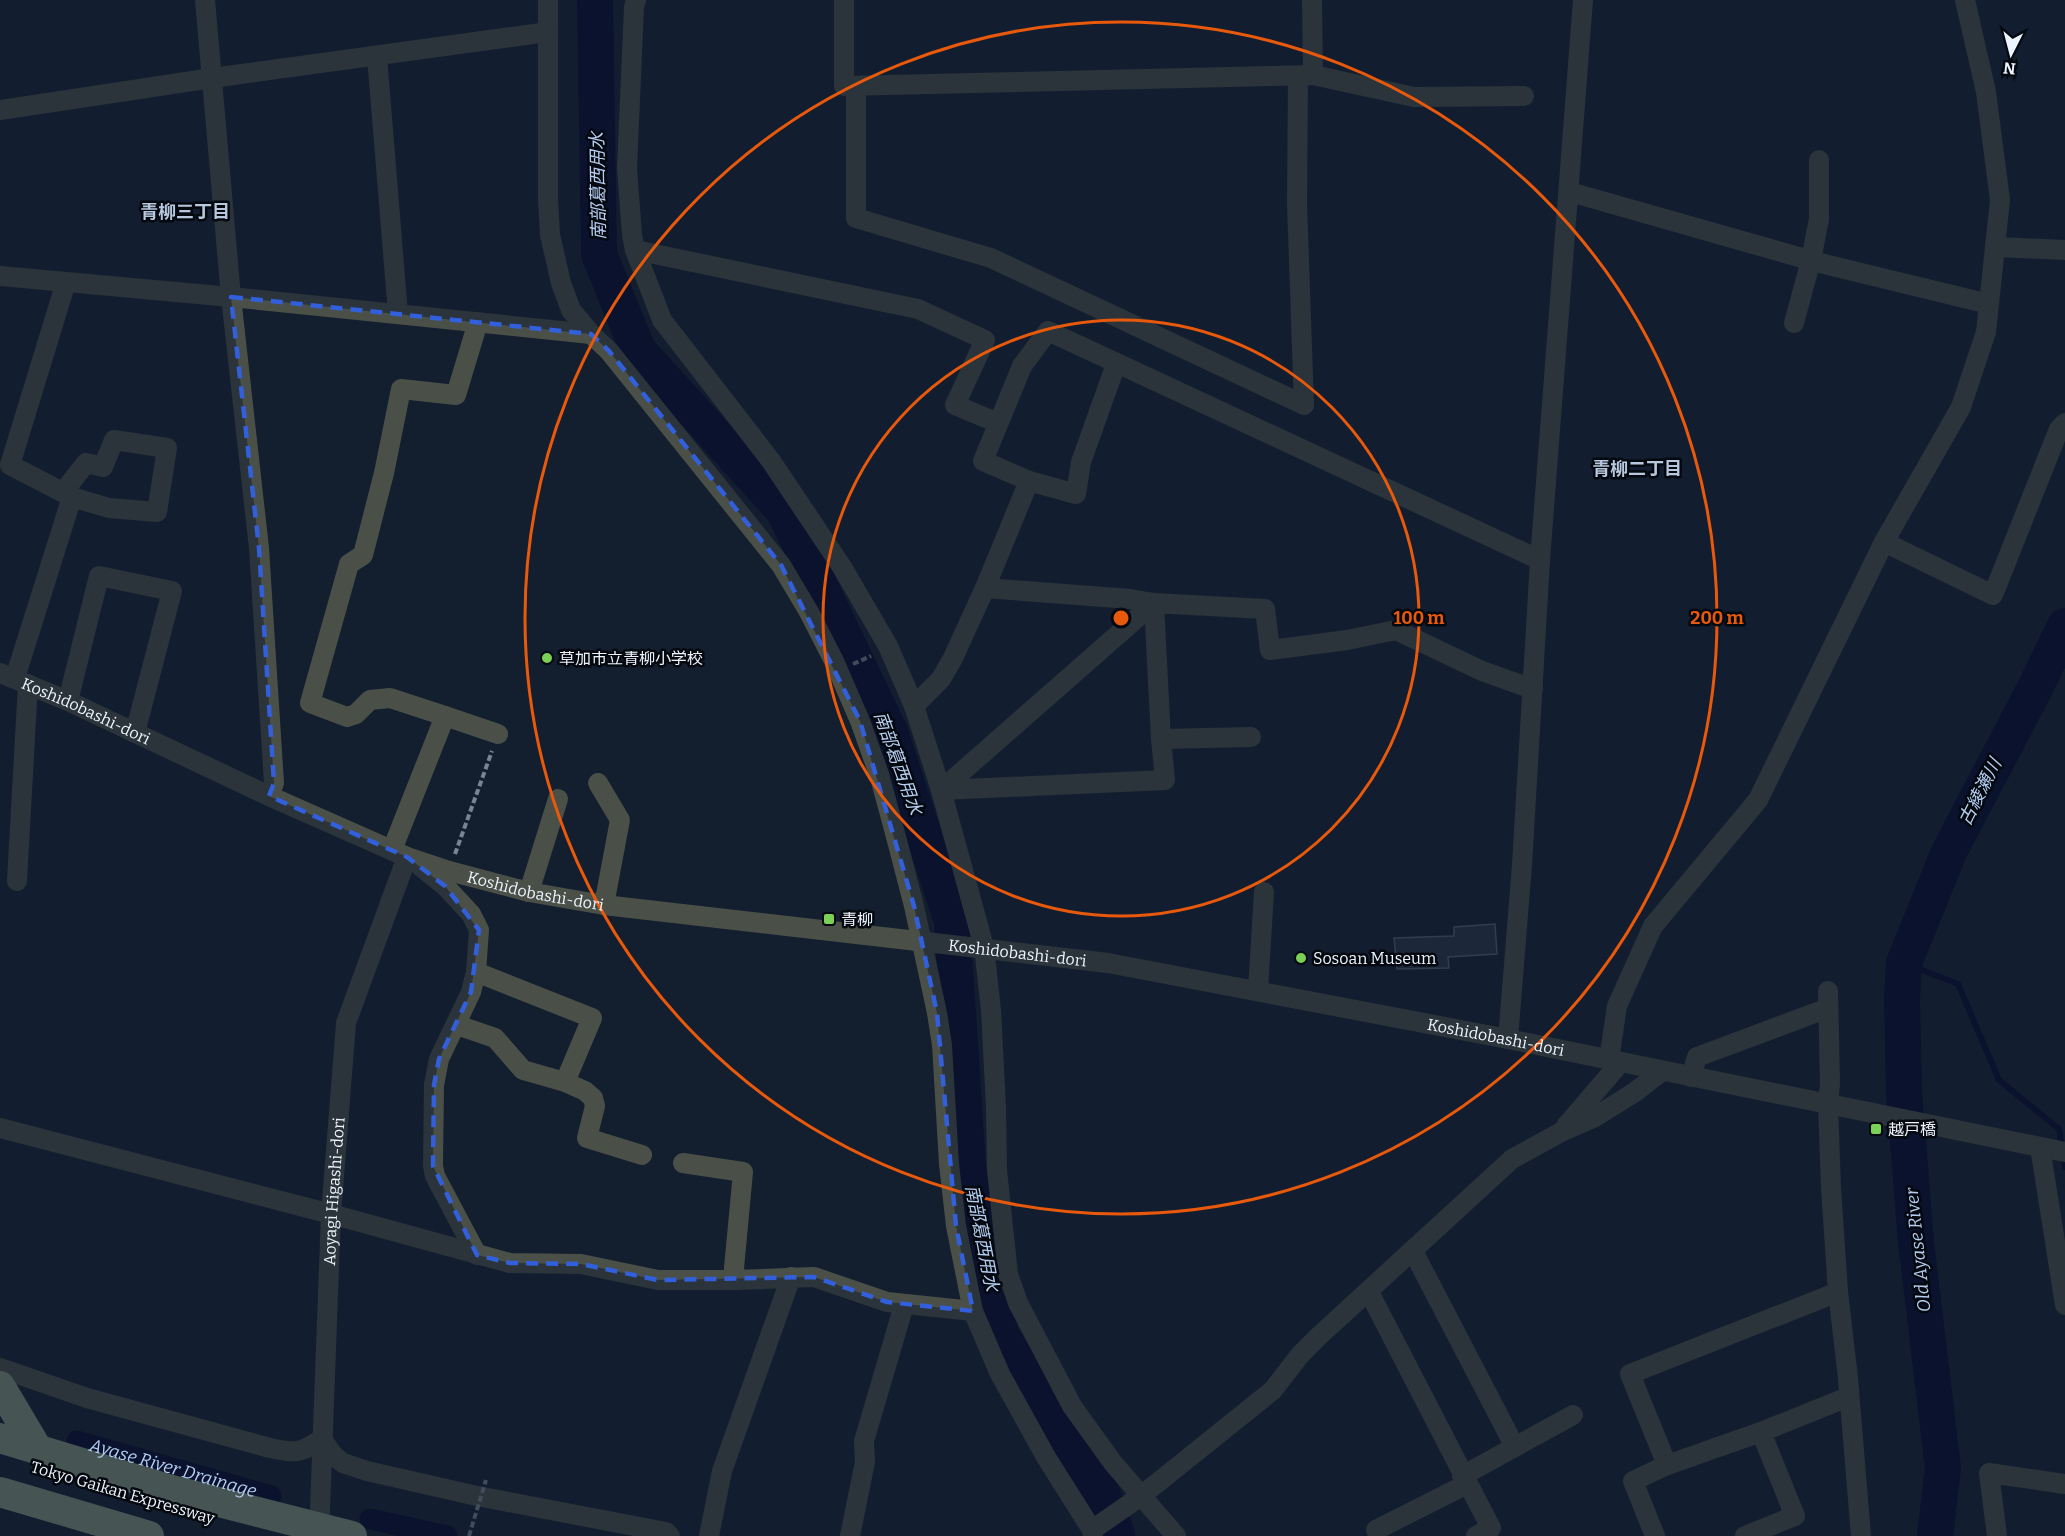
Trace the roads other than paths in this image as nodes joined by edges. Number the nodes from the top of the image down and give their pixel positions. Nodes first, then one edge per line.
1 (206, 0) edge
2 (548, 0) edge
3 (636, 0) edge
4 (844, 0) edge
5 (1312, 0) edge
6 (1583, 0) edge
7 (1965, 0) edge
8 (548, 32) junction
9 (377, 56) junction
10 (1305, 76) junction
11 (212, 78) junction
12 (856, 86) junction
13 (1524, 96) dead end
14 (0, 110) edge
15 (1819, 160) dead end
16 (1570, 192) junction
17 (1995, 247) junction
18 (635, 250) junction
19 (2065, 250) edge
20 (1811, 260) junction
21 (0, 276) edge
22 (66, 282) junction
23 (231, 297) junction
24 (1989, 304) junction
25 (398, 314) junction
26 (478, 322) junction
27 (1794, 323) dead end
28 (591, 334) junction
29 (1116, 364) junction
30 (998, 423) junction
31 (2065, 423) edge
32 (1029, 481) junction
33 (68, 494) junction
34 (1884, 542) junction
35 (1540, 560) junction
36 (985, 588) junction
37 (1154, 603) junction
38 (14, 679) edge
39 (1533, 688) junction
40 (68, 701) junction
41 (914, 706) junction
42 (445, 716) junction
43 (135, 732) junction
44 (498, 734) road end
45 (1251, 737) dead end
46 (1161, 739) junction
47 (598, 783) dead end
48 (941, 790) junction
49 (269, 795) junction
50 (558, 799) dead end
51 (399, 854) junction
52 (17, 880) dead end
53 (529, 892) junction
54 (1264, 892) dead end
55 (604, 904) junction
56 (925, 941) junction
57 (979, 947) junction
58 (476, 972) junction
59 (1258, 990) junction
60 (457, 1024) junction
61 (1508, 1039) junction
62 (1615, 1061) junction
63 (1662, 1071) junction
64 (1691, 1077) junction
65 (565, 1083) junction
66 (1828, 1104) junction
67 (0, 1128) edge
68 (1563, 1131) junction
69 (2040, 1147) junction
70 (2065, 1152) edge
71 (642, 1155) dead end
72 (683, 1163) dead end
73 (331, 1214) junction
74 (1413, 1251) junction
75 (477, 1255) junction
76 (791, 1277) junction
77 (736, 1280) junction
78 (1369, 1292) junction
79 (1838, 1292) junction
80 (904, 1305) junction
81 (2065, 1305) edge
82 (973, 1311) junction
83 (0, 1368) edge
84 (0, 1386) edge
85 (1848, 1397) junction
86 (1573, 1415) dead end
87 (1761, 1432) junction
88 (0, 1438) edge
89 (322, 1439) junction
90 (1515, 1447) junction
91 (38, 1450) junction
92 (0, 1455) edge
93 (1667, 1466) junction
94 (1465, 1480) junction
95 (2065, 1484) edge
96 (0, 1492) edge
97 (1141, 1496) junction
98 (0, 1511) edge
99 (1376, 1530) dead end
100 (319, 1532) edge
101 (1093, 1533) edge
102 (82, 1536) edge
103 (149, 1536) edge
104 (281, 1536) edge
105 (352, 1536) edge
106 (670, 1536) edge
107 (709, 1536) edge
108 (850, 1536) edge
109 (1176, 1536) edge
110 (1476, 1536) edge
111 (1655, 1536) edge
112 (1745, 1536) edge
113 (1861, 1536) edge
114 (1997, 1536) edge

1 - 11 street
2 - 8 street
3 - 18 street
4 - 12 street
5 - 10 street
6 - 16 street
7 - 17 street
8 - 9 street
8 - 28 street
9 - 11 street
9 - 25 street
10 - 12 street
10 - 12 street
10 - 13 street
11 - 14 street
11 - 23 street
15 - 20 street
16 - 20 street
16 - 35 street
17 - 19 street
17 - 24 street
18 - 30 street
18 - 41 street
20 - 24 street
20 - 27 street
21 - 22 street
22 - 23 street
22 - 33 street
23 - 25 street
23 - 49 street
24 - 34 street
25 - 26 street
26 - 28 street
26 - 42 street
28 - 56 street
29 - 30 street
29 - 32 street
29 - 35 street
30 - 32 street
31 - 34 street
32 - 36 street
33 - 33 street
33 - 38 street
34 - 62 street
35 - 39 street
36 - 37 street
36 - 41 street
37 - 39 street
37 - 46 street
37 - 48 street
38 - 40 street, Koshidobashi-dori
38 - 52 street
39 - 61 street
40 - 43 street, Koshidobashi-dori
40 - 43 street
41 - 48 street
42 - 44 street
42 - 51 street, Aoyagi Higashi-dori
43 - 49 street, Koshidobashi-dori
45 - 46 street
46 - 48 street
47 - 55 street
48 - 57 street
49 - 51 street, Koshidobashi-dori
50 - 53 street
51 - 53 street, Koshidobashi-dori
51 - 58 street
51 - 73 street, Aoyagi Higashi-dori
53 - 55 street, Koshidobashi-dori
54 - 59 street
55 - 56 street, Koshidobashi-dori
56 - 57 street, Koshidobashi-dori
56 - 82 street
57 - 59 street, Koshidobashi-dori
57 - 97 street
58 - 60 street
58 - 65 street
59 - 61 street, Koshidobashi-dori
60 - 65 street
60 - 75 street
61 - 62 street, Koshidobashi-dori
62 - 63 street, Koshidobashi-dori
62 - 68 street
63 - 64 street, Koshidobashi-dori
63 - 68 street
64 - 66 street, Koshidobashi-dori
64 - 66 street
65 - 71 street
66 - 69 street, Koshidobashi-dori
66 - 79 street
67 - 73 street
68 - 74 street
69 - 70 street, Koshidobashi-dori
69 - 81 street
72 - 77 street
73 - 75 street
73 - 89 street, Aoyagi Higashi-dori
74 - 78 street
74 - 90 street
75 - 77 street
76 - 77 street
76 - 80 street
76 - 107 street
78 - 94 street
78 - 97 street
79 - 85 street
79 - 93 street
80 - 82 street
80 - 108 street
82 - 101 street
83 - 89 street
84 - 91 highway
85 - 87 street
85 - 113 street
86 - 90 street
87 - 93 street
87 - 112 street
88 - 91 highway
89 - 100 street, Aoyagi Higashi-dori
89 - 106 street
90 - 94 street
91 - 100 highway
92 - 104 highway, Tokyo Gaikan Expressway
93 - 111 street
94 - 99 street
94 - 110 street
95 - 114 street
96 - 103 highway
97 - 101 street
97 - 109 street
98 - 102 highway
100 - 105 highway

